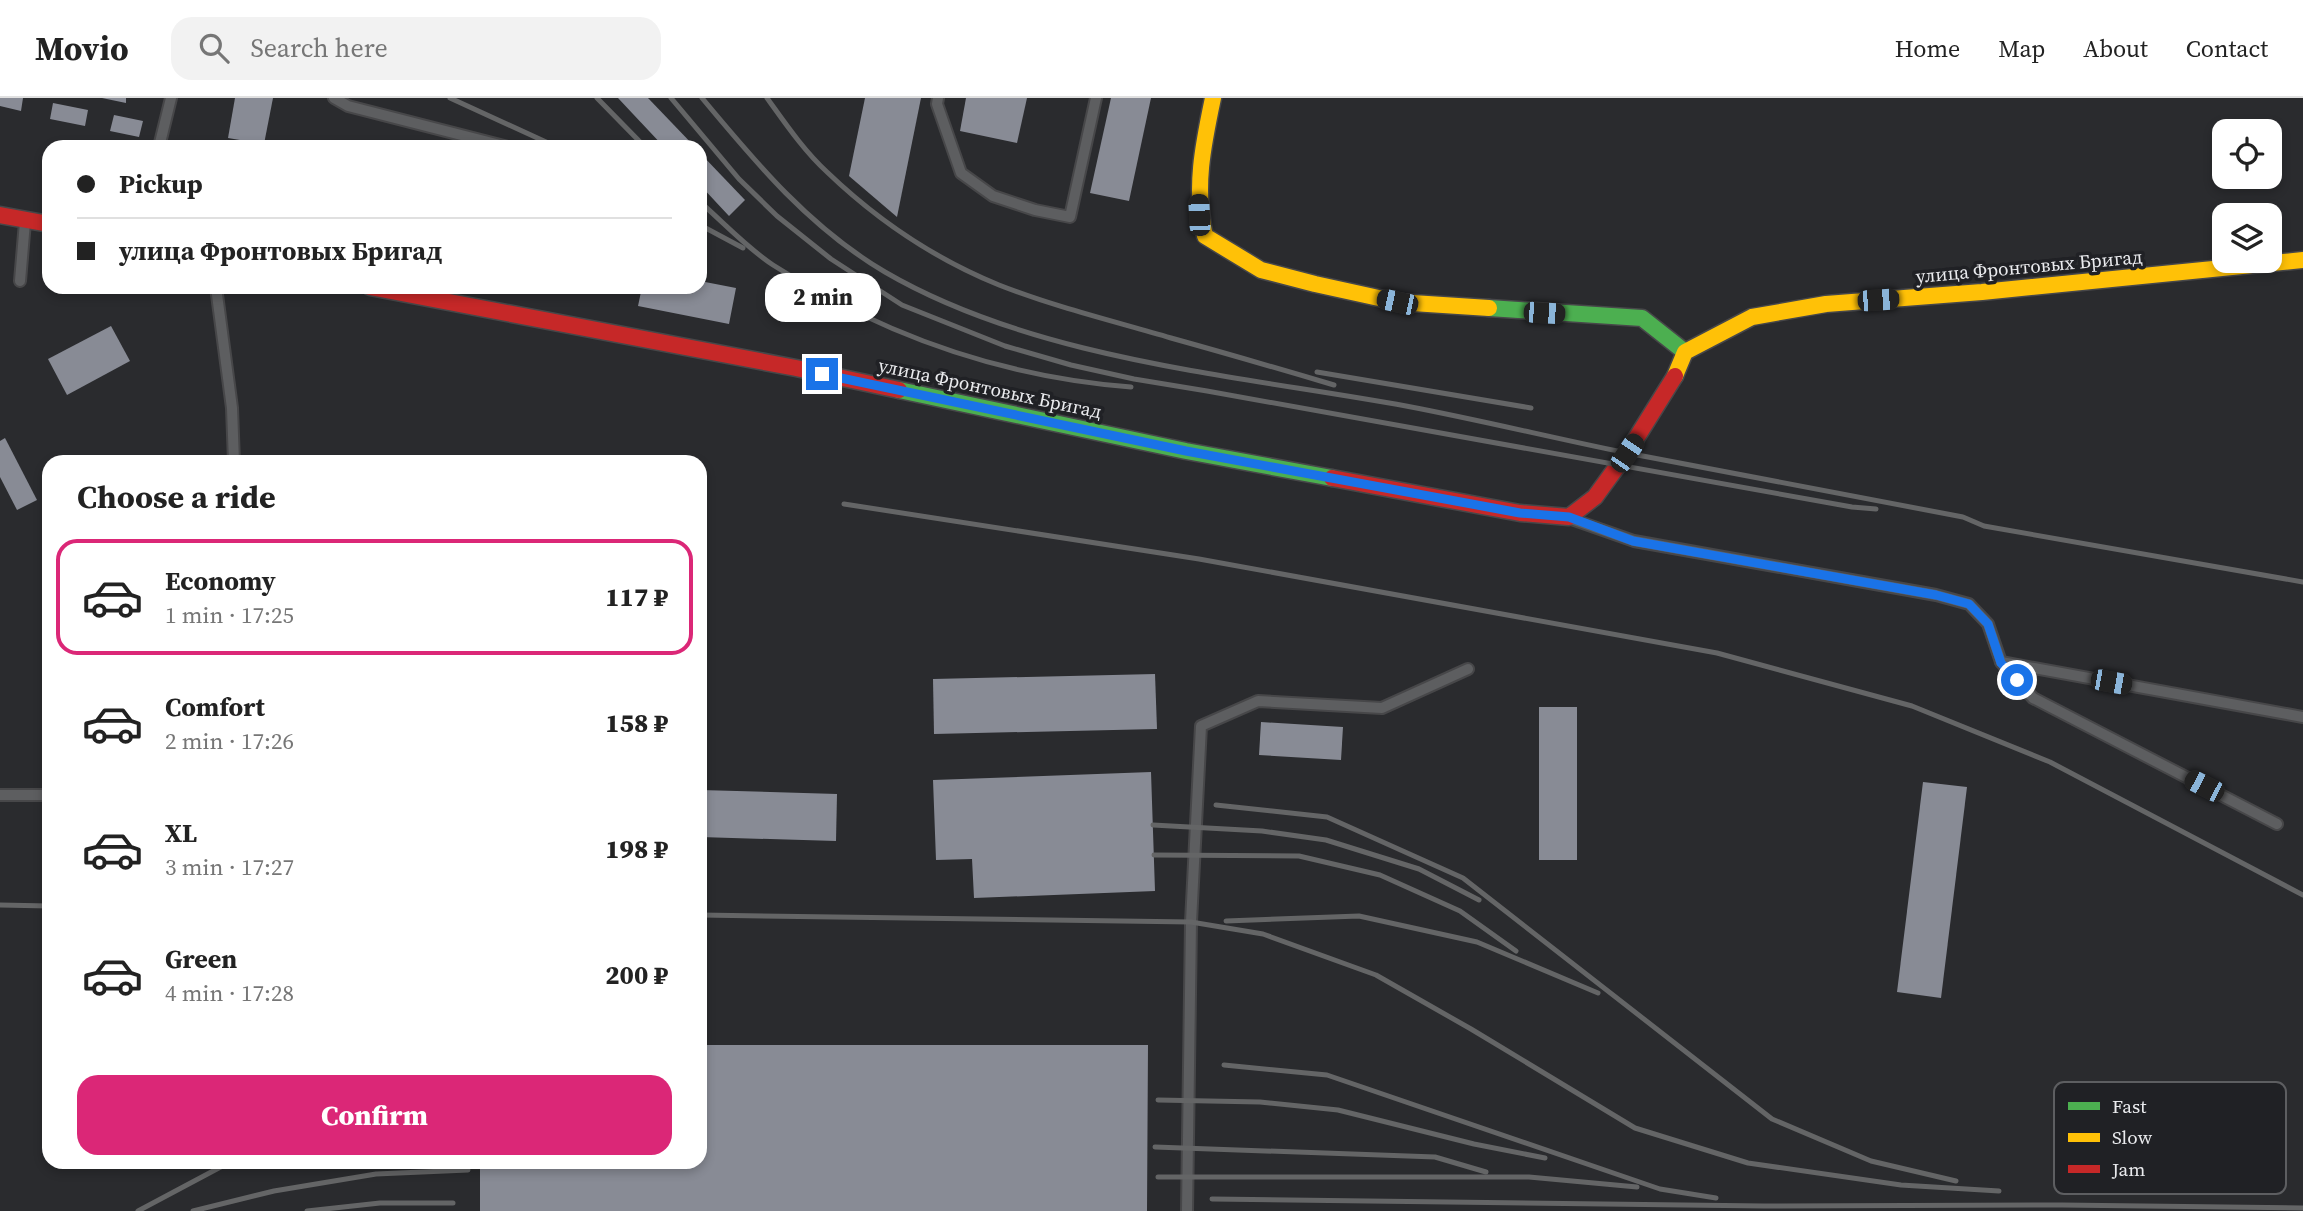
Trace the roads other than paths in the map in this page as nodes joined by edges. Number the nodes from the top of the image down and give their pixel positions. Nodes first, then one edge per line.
1 (171, 98) edge
2 (334, 98) edge
3 (938, 98) edge
4 (1096, 98) edge
5 (1213, 98) edge
6 (161, 140) edge
7 (481, 140) edge
8 (0, 215) edge
9 (25, 220) junction
10 (42, 223) edge
11 (2303, 260) edge
12 (20, 281) dead end
13 (217, 294) edge
14 (407, 294) edge
15 (1685, 352) junction
16 (234, 455) edge
17 (1569, 517) junction
18 (2001, 663) junction
19 (1468, 669) dead end
20 (2303, 717) edge
21 (0, 795) edge
22 (42, 795) edge
23 (2277, 824) dead end
24 (1187, 1211) edge

1 - 6 lane
2 - 7 lane
3 - 4 lane
5 - 15 main road
8 - 9 main road
9 - 10 main road
9 - 12 lane
11 - 15 main road, улица Фронтовых Бригад
13 - 16 lane
14 - 17 main road, улица Фронтовых Бригад
15 - 17 main road
17 - 18 lane
18 - 20 lane
18 - 23 lane
19 - 24 lane
21 - 22 lane

